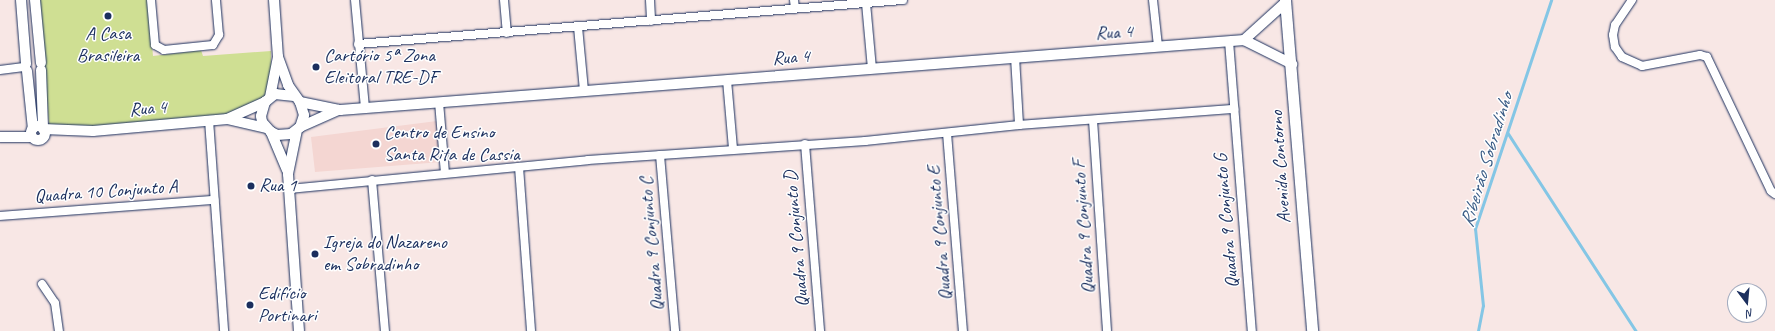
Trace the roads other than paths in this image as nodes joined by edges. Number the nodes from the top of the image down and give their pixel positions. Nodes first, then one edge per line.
1 (21, 0) edge
2 (35, 0) edge
3 (151, 0) edge
4 (216, 0) edge
5 (274, 0) edge
6 (355, 0) edge
7 (504, 0) edge
8 (650, 0) edge
9 (903, 0) edge
10 (1153, 0) edge
11 (1632, 0) edge
12 (1285, 1) edge
13 (866, 3) junction
14 (794, 4) edge
15 (651, 21) junction
16 (578, 27) junction
17 (507, 33) junction
18 (1244, 40) junction
19 (1230, 41) junction
20 (358, 44) junction
21 (1158, 46) junction
22 (278, 57) junction
23 (1014, 57) junction
24 (1292, 64) junction
25 (27, 67) junction
26 (41, 67) junction
27 (872, 68) junction
28 (0, 70) edge
29 (727, 80) junction
30 (584, 91) junction
31 (297, 99) junction
32 (267, 100) junction
33 (439, 102) junction
34 (365, 108) junction
35 (1234, 109) junction
36 (340, 110) junction
37 (227, 119) junction
38 (209, 120) junction
39 (1093, 120) junction
40 (1019, 125) junction
41 (298, 129) junction
42 (268, 130) junction
43 (38, 132) junction
44 (947, 133) junction
45 (0, 136) edge
46 (805, 144) junction
47 (734, 150) junction
48 (660, 155) junction
49 (519, 167) junction
50 (445, 172) junction
51 (288, 174) junction
52 (372, 180) junction
53 (289, 189) junction
54 (1775, 194) edge
55 (214, 200) junction
56 (0, 216) edge
57 (42, 284) dead end
58 (59, 331) edge
59 (224, 331) edge
60 (299, 331) edge
61 (385, 331) edge
62 (531, 331) edge
63 (675, 331) edge
64 (820, 331) edge
65 (964, 331) edge
66 (1107, 331) edge
67 (1252, 331) edge
68 (1312, 331) edge

1 - 25 street
2 - 26 street
3 - 4 street
5 - 22 street
6 - 20 street
7 - 17 street
8 - 15 street
9 - 13 street
10 - 21 street
11 - 54 street
12 - 18 street
12 - 24 main road, Avenida Contorno
13 - 14 street
13 - 27 street
14 - 15 street
15 - 16 street
16 - 17 street
16 - 30 street
17 - 20 street
18 - 19 street, Rua 4
18 - 24 street
19 - 21 street, Rua 4
19 - 35 street, Quadra 9 Conjunto G
20 - 34 street
21 - 23 street, Rua 4
22 - 31 street
22 - 32 street
23 - 27 street, Rua 4
23 - 40 street
24 - 68 main road, Avenida Contorno
25 - 26 street
25 - 28 street
25 - 43 street
26 - 43 street
27 - 29 street, Rua 4
29 - 30 street, Rua 4
29 - 47 street
30 - 33 street, Rua 4
31 - 32 street
31 - 36 street
31 - 41 street
32 - 37 street
32 - 42 street
33 - 34 street, Rua 4
33 - 50 street
34 - 36 street, Rua 4
35 - 39 street
35 - 67 street, Quadra 9 Conjunto G
36 - 41 street
37 - 38 street, Rua 4
37 - 42 street
38 - 43 street, Rua 4
38 - 55 street
39 - 40 street
39 - 66 street, Quadra 9 Conjunto F
40 - 44 street
41 - 42 street
41 - 51 street
42 - 51 street
43 - 45 street, Rua 4
44 - 46 street
44 - 65 street, Quadra 9 Conjunto E
46 - 47 street
46 - 64 street, Quadra 9 Conjunto D
47 - 48 street
48 - 49 street
48 - 63 street, Quadra 9 Conjunto C
49 - 50 street
49 - 62 street
50 - 52 street
51 - 53 street
52 - 53 street
52 - 61 street
53 - 60 street
55 - 56 street, Quadra 10 Conjunto A
55 - 59 street
57 - 58 street

